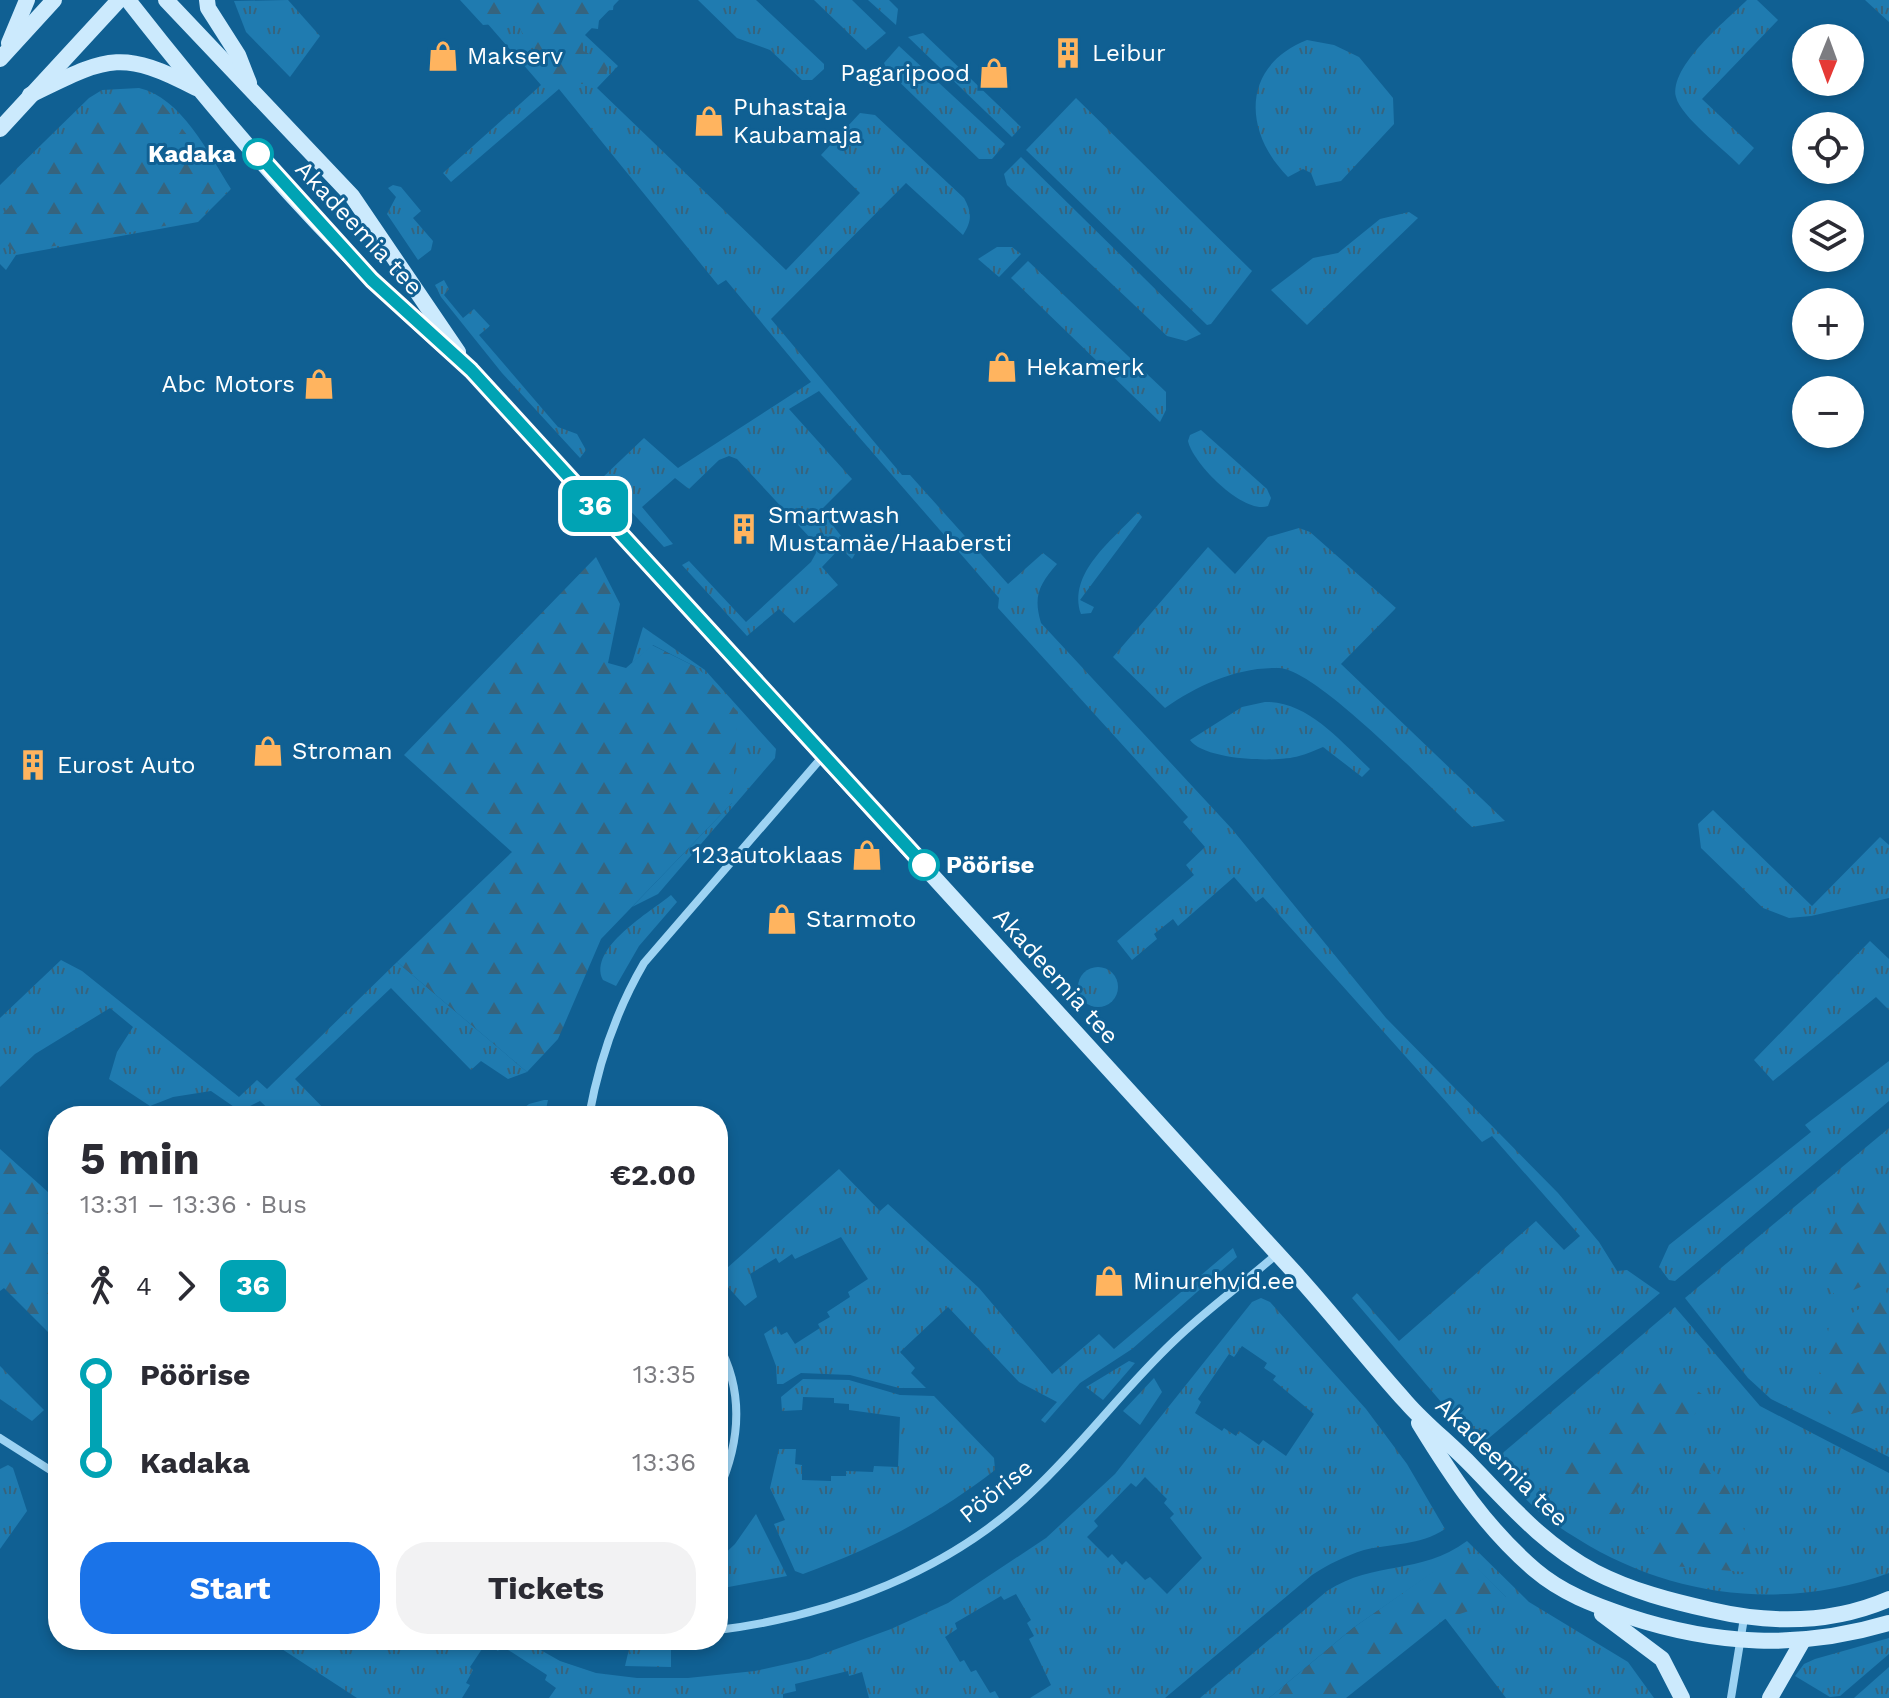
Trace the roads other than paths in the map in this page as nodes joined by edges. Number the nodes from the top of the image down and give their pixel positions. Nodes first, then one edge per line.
1 (27, 0) edge
2 (54, 0) edge
3 (119, 0) edge
4 (128, 0) edge
5 (166, 0) edge
6 (207, 0) edge
7 (2, 58) edge
8 (253, 92) junction
9 (204, 93) junction
10 (30, 95) junction
11 (0, 129) edge
12 (471, 370) junction
13 (823, 756) junction
14 (591, 1106) edge
15 (1277, 1254) junction
16 (728, 1368) edge
17 (1408, 1405) junction
18 (0, 1438) edge
19 (728, 1465) edge
20 (48, 1469) edge
21 (1889, 1599) edge
22 (1584, 1602) junction
23 (1744, 1618) junction
24 (1889, 1623) edge
25 (728, 1628) edge
26 (1741, 1642) junction
27 (1802, 1642) junction
28 (1682, 1698) edge
29 (1731, 1698) edge
30 (1770, 1698) edge

1 - 7 main road
2 - 7 main road
3 - 10 main road
4 - 9 main road, Akadeemia tee
5 - 8 main road, Akadeemia tee
6 - 8 main road
8 - 12 main road, Akadeemia tee
9 - 10 main road
9 - 12 main road, Akadeemia tee
10 - 11 main road
12 - 13 main road, Akadeemia tee
13 - 14 street
13 - 15 main road, Akadeemia tee
15 - 17 main road, Akadeemia tee
15 - 25 street, Pöörise
16 - 19 street
17 - 22 main road, Akadeemia tee
17 - 23 main road, Akadeemia tee
18 - 20 street
21 - 23 main road, Akadeemia tee
22 - 26 main road, Akadeemia tee
22 - 28 main road
23 - 26 street
24 - 27 main road, Akadeemia tee
26 - 27 main road, Akadeemia tee
26 - 29 street
27 - 30 main road

